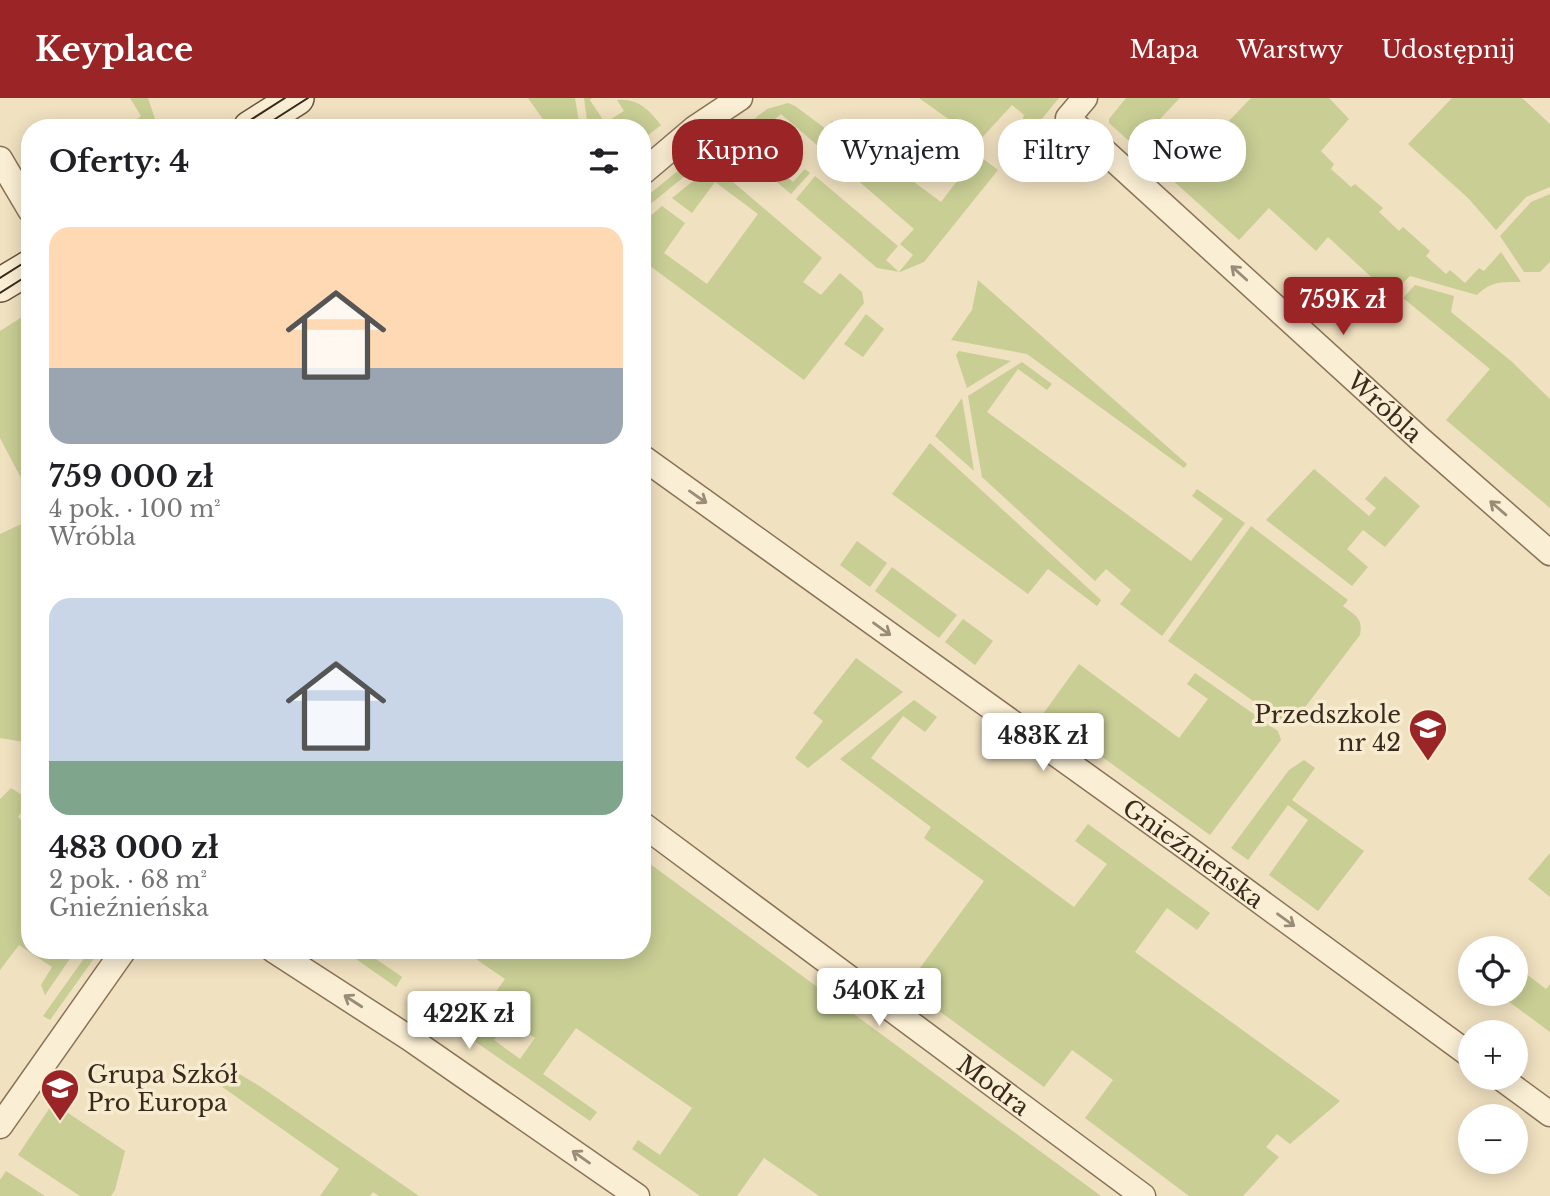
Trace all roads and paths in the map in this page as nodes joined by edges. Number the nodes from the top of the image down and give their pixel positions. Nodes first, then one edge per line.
1 (296, 98) edge
2 (740, 98) edge
3 (1085, 98) edge
4 (264, 119) edge
5 (0, 159) edge
6 (651, 165) edge
7 (21, 195) edge
8 (21, 272) edge
9 (0, 285) edge
10 (651, 463) edge
11 (1550, 552) edge
12 (651, 831) edge
13 (118, 959) edge
14 (287, 959) edge
15 (1458, 1046) edge
16 (1517, 1090) edge
17 (1550, 1114) edge
18 (0, 1126) edge
19 (637, 1196) edge
20 (1143, 1196) edge

1 - 4 street
2 - 6 street
11 -> 3 street, Wróbla
5 - 7 street
8 - 9 street
10 -> 15 street, Gnieźnieńska
12 - 20 street, Modra
13 - 18 street
19 -> 14 street
16 - 17 street

